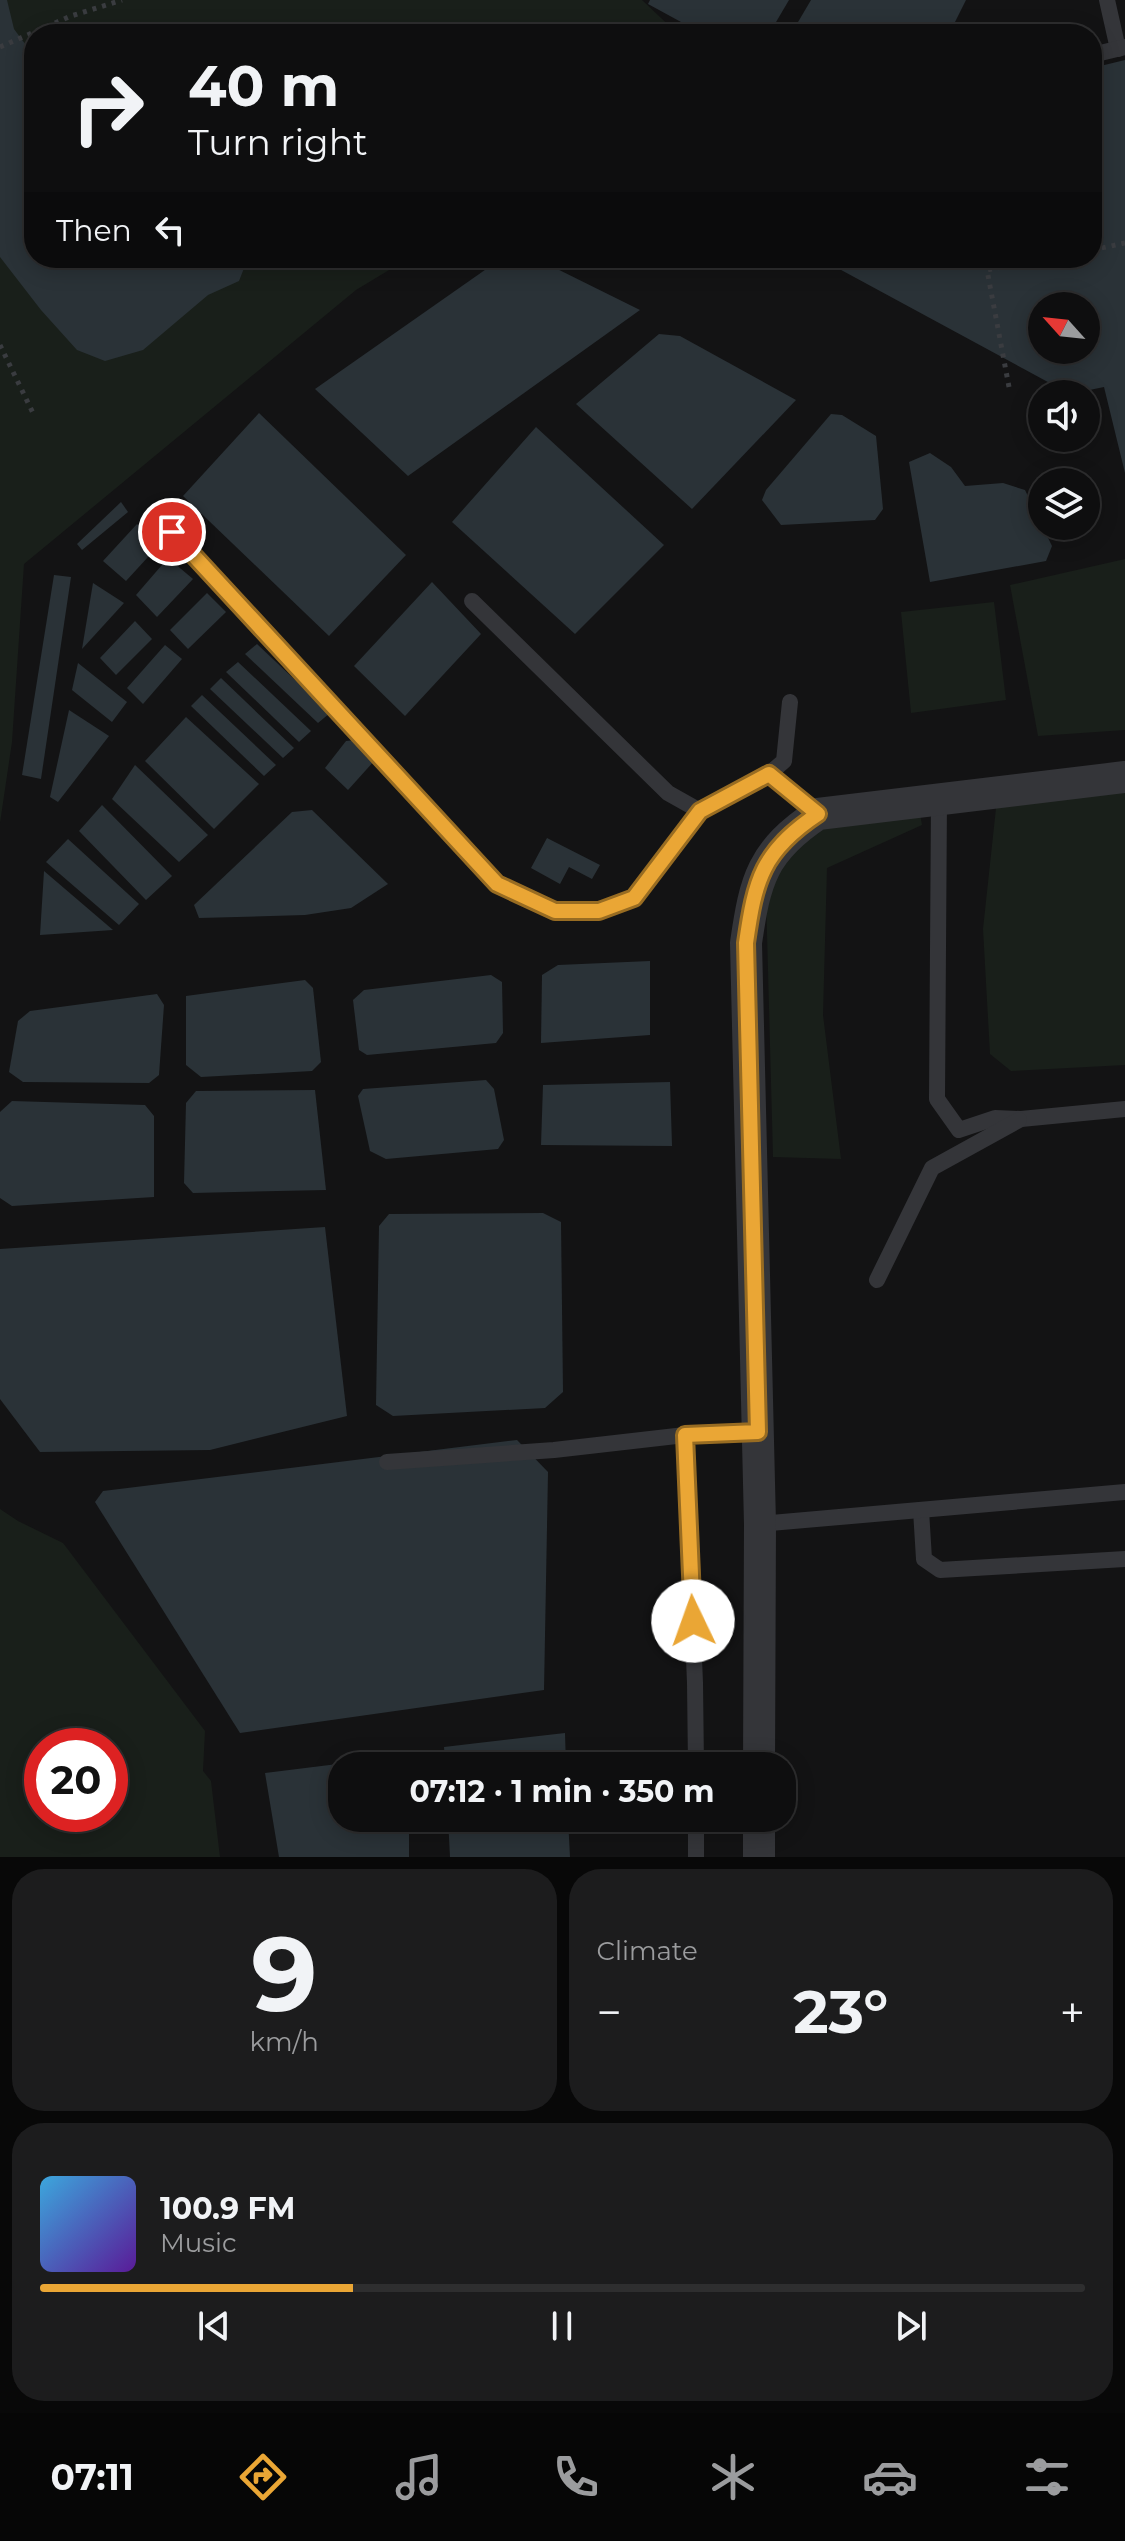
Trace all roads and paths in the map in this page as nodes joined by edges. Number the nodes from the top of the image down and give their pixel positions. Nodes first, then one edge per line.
1 (122, 0) edge
2 (1107, 0) edge
3 (52, 24) edge
4 (24, 36) edge
5 (0, 47) edge
6 (1121, 48) edge
7 (1125, 243) edge
8 (1102, 248) edge
9 (997, 268) edge
10 (0, 345) edge
11 (1009, 387) dead end
12 (33, 413) dead end
13 (172, 532) dead end
14 (472, 601) dead end
15 (790, 702) dead end
16 (769, 774) junction
17 (1125, 777) edge
18 (939, 799) junction
19 (700, 811) junction
20 (818, 814) junction
21 (1125, 1109) edge
22 (1021, 1119) junction
23 (877, 1280) dead end
24 (758, 1432) junction
25 (685, 1435) junction
26 (387, 1462) dead end
27 (1125, 1492) edge
28 (921, 1510) junction
29 (760, 1524) junction
30 (1125, 1559) edge
31 (696, 1752) edge
32 (759, 1752) edge
33 (696, 1832) edge
34 (759, 1832) edge
35 (696, 1857) edge
36 (759, 1857) edge

1 - 3 path
2 - 6 lane
4 - 5 path
7 - 8 path
9 - 11 path
10 - 12 path
13 - 19 lane
14 - 19 lane
15 - 16 lane
16 - 19 lane
16 - 20 lane
17 - 18 street
18 - 20 street
18 - 22 lane
20 - 24 street
21 - 22 lane
22 - 23 lane
24 - 25 lane
24 - 29 street
25 - 26 lane
25 - 31 lane
27 - 28 lane
28 - 29 lane
28 - 30 lane
29 - 32 street
33 - 35 lane
34 - 36 street

